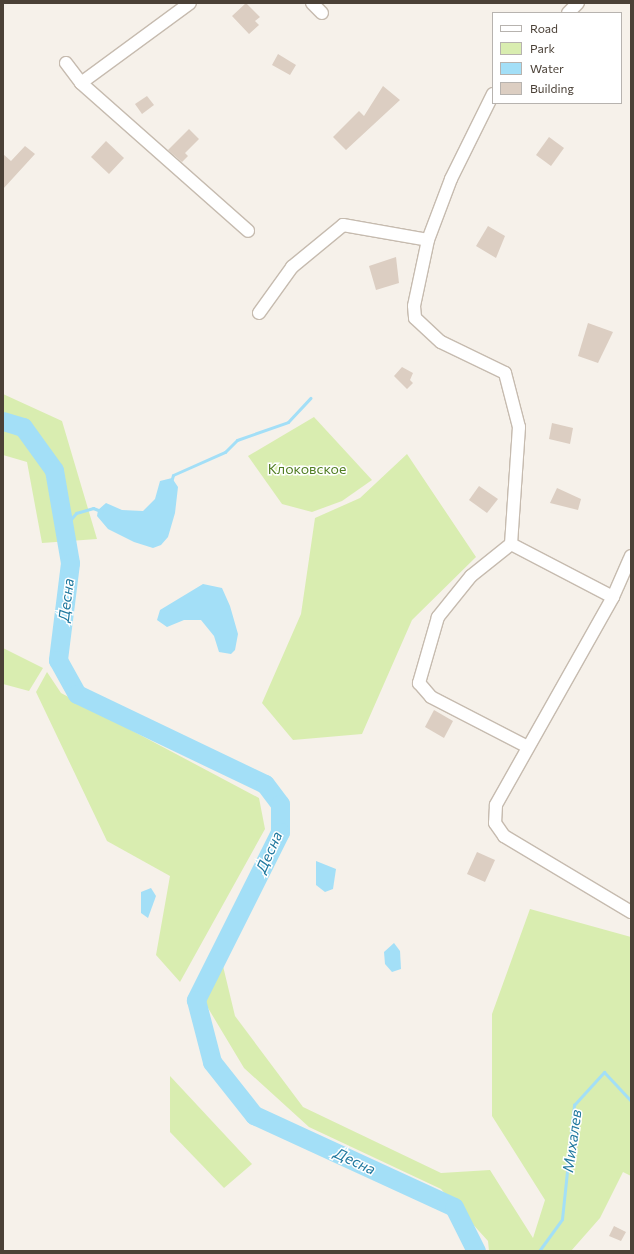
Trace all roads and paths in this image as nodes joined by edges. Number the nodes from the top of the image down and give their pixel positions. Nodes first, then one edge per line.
1 (190, 3) edge
2 (312, 3) edge
3 (578, 3) edge
4 (569, 12) edge
5 (322, 13) dead end
6 (66, 63) dead end
7 (82, 83) junction
8 (492, 96) edge
9 (248, 231) dead end
10 (428, 240) junction
11 (259, 313) dead end
12 (511, 544) junction
13 (631, 558) edge
14 (613, 597) junction
15 (528, 747) junction
16 (631, 912) edge

1 - 7 street
2 - 5 street
3 - 4 street
6 - 7 street
7 - 9 street
8 - 10 street
10 - 11 street
10 - 12 street
12 - 14 street
12 - 15 street
13 - 14 street
14 - 15 street
15 - 16 street

